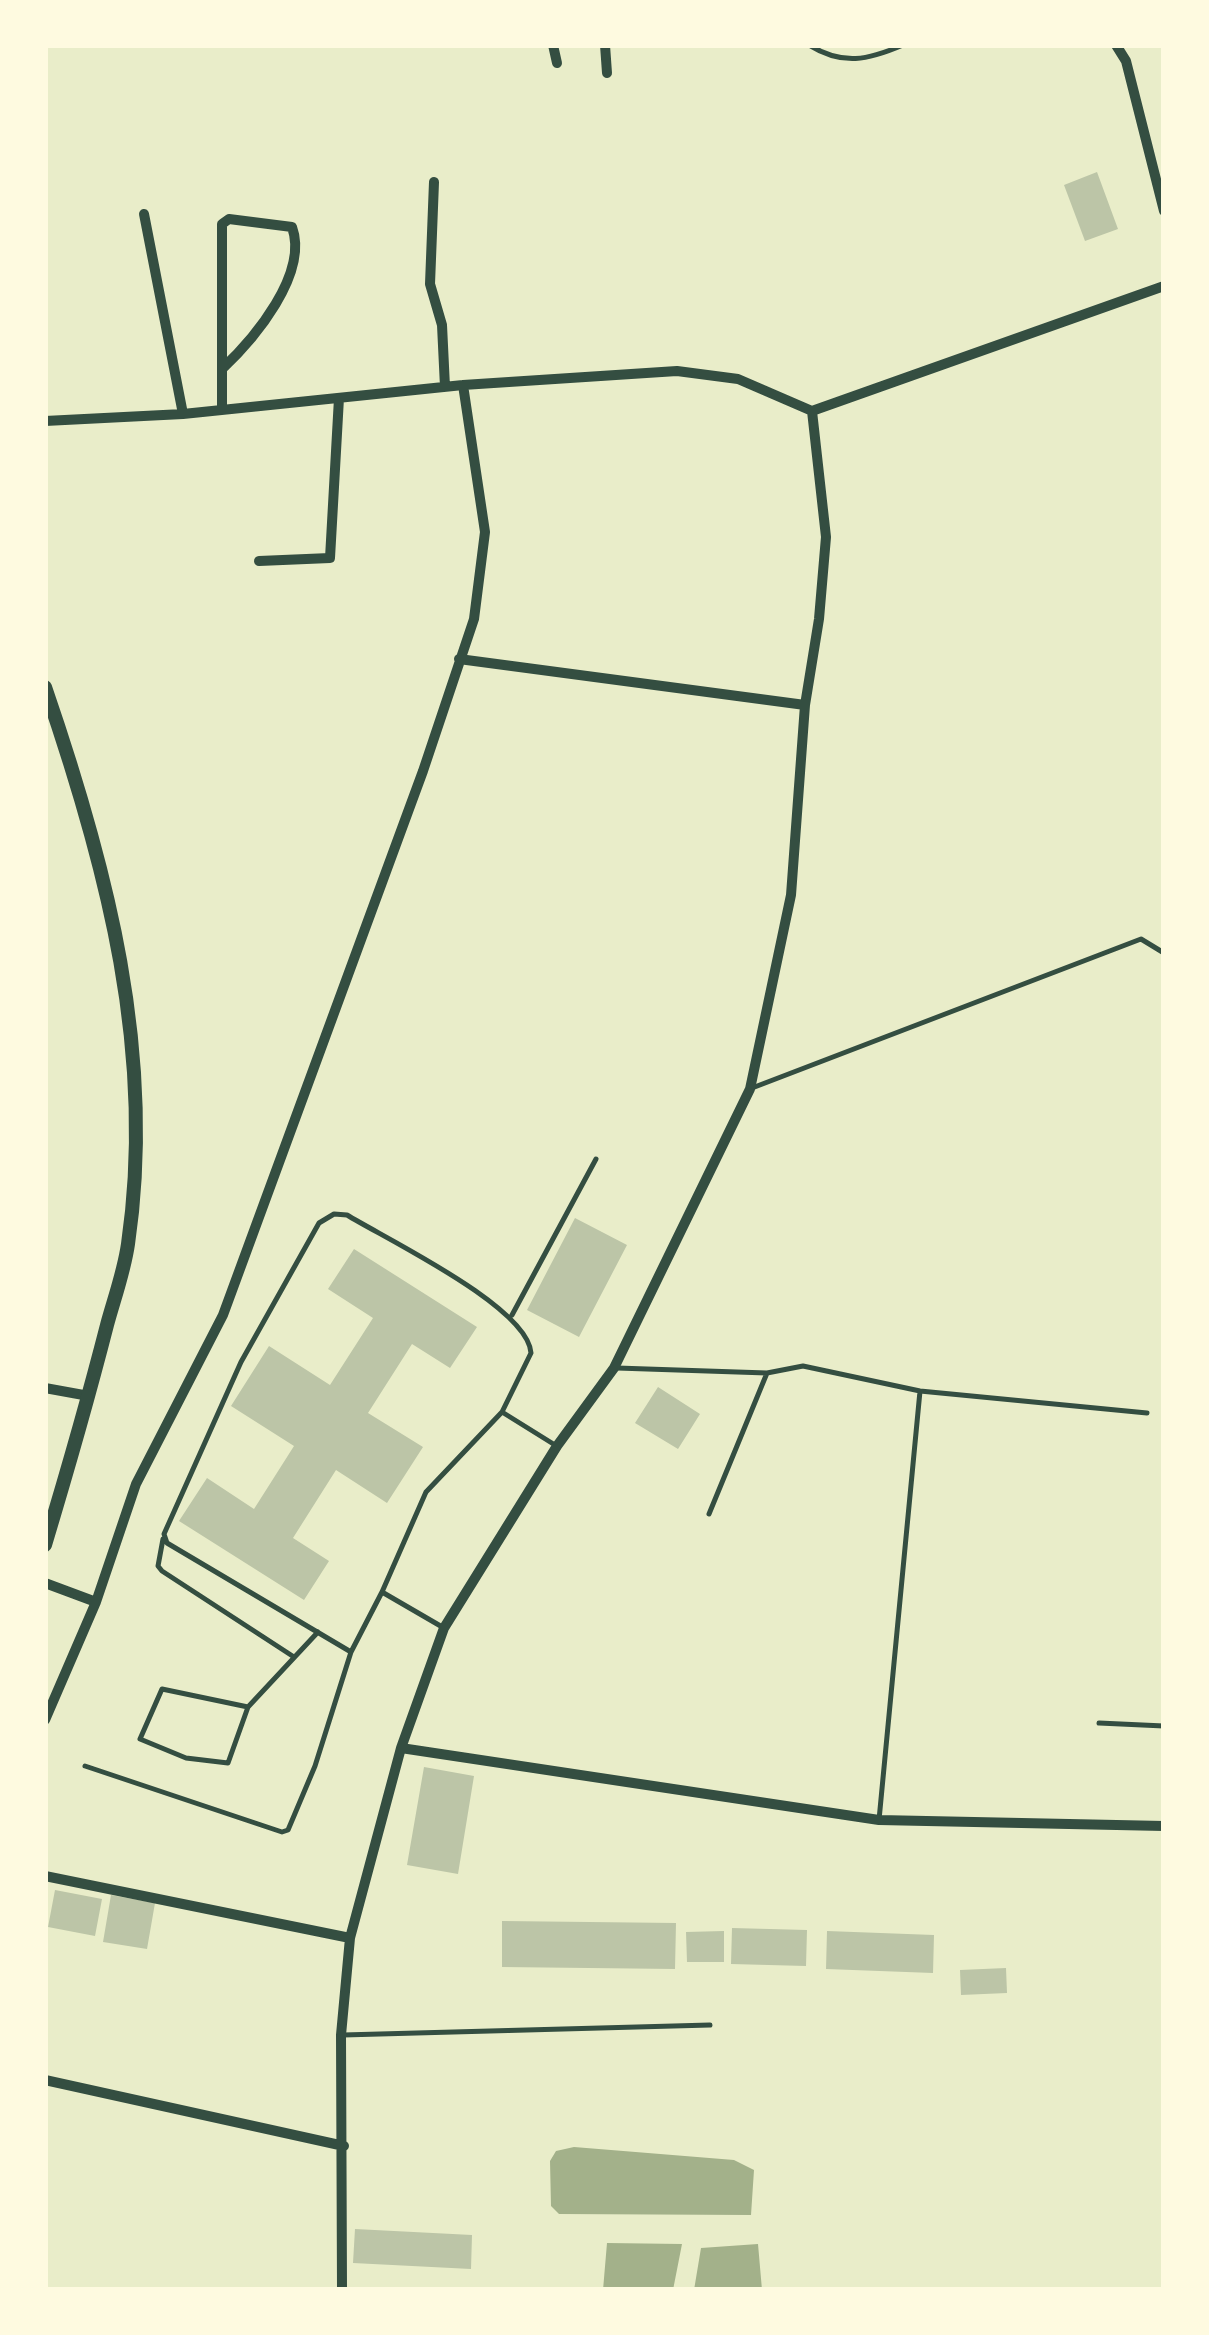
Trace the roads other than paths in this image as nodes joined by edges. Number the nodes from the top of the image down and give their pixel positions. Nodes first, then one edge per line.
1 (553, 45) edge
2 (606, 45) edge
3 (809, 45) edge
4 (904, 45) edge
5 (1116, 45) edge
6 (556, 63) dead end
7 (607, 73) dead end
8 (434, 182) dead end
9 (1164, 211) edge
10 (144, 214) dead end
11 (1164, 286) edge
12 (222, 369) junction
13 (464, 384) junction
14 (445, 386) junction
15 (339, 398) junction
16 (222, 410) junction
17 (812, 411) junction
18 (183, 414) junction
19 (45, 421) edge
20 (259, 561) dead end
21 (460, 660) junction
22 (45, 687) edge
23 (805, 704) junction
24 (1164, 953) edge
25 (750, 1089) junction
26 (596, 1159) dead end
27 (512, 1315) junction
28 (614, 1368) junction
29 (767, 1373) junction
30 (45, 1388) edge
31 (920, 1391) junction
32 (89, 1396) junction
33 (502, 1412) junction
34 (1147, 1414) dead end
35 (558, 1446) junction
36 (708, 1514) dead end
37 (164, 1534) junction
38 (45, 1545) edge
39 (45, 1583) edge
40 (382, 1592) junction
41 (96, 1602) junction
42 (444, 1628) junction
43 (318, 1632) junction
44 (352, 1652) junction
45 (294, 1658) junction
46 (248, 1707) junction
47 (45, 1720) edge
48 (1099, 1724) dead end
49 (1164, 1726) edge
50 (400, 1748) junction
51 (85, 1766) dead end
52 (879, 1820) junction
53 (1164, 1826) edge
54 (45, 1876) edge
55 (350, 1938) junction
56 (710, 2026) dead end
57 (341, 2035) junction
58 (45, 2080) edge
59 (344, 2146) junction
60 (342, 2290) edge

1 - 6 street
2 - 7 street
3 - 4 lane
5 - 9 street
8 - 14 street
10 - 18 street
11 - 17 street
12 - 12 street
12 - 16 street
13 - 14 street
13 - 17 street
13 - 21 street
14 - 15 street
15 - 16 street
15 - 20 street
16 - 18 street
17 - 23 street
18 - 19 street
21 - 23 street
21 - 41 street
22 - 32 street
23 - 25 street
24 - 25 lane
25 - 28 street
26 - 27 lane
27 - 33 lane
27 - 37 lane
28 - 29 lane
28 - 35 street
29 - 31 lane
29 - 36 lane
30 - 32 street
31 - 34 lane
31 - 52 lane
32 - 38 street
33 - 35 lane
33 - 40 lane
35 - 42 street
37 - 43 lane
37 - 45 lane
39 - 41 street
40 - 42 lane
40 - 44 lane
41 - 47 street
42 - 50 street
43 - 44 lane
43 - 45 lane
44 - 51 lane
45 - 46 lane
46 - 46 lane
48 - 49 lane
50 - 52 street
50 - 55 street
52 - 53 street
54 - 55 street
55 - 57 street
56 - 57 lane
57 - 59 street
58 - 59 street
59 - 60 street

